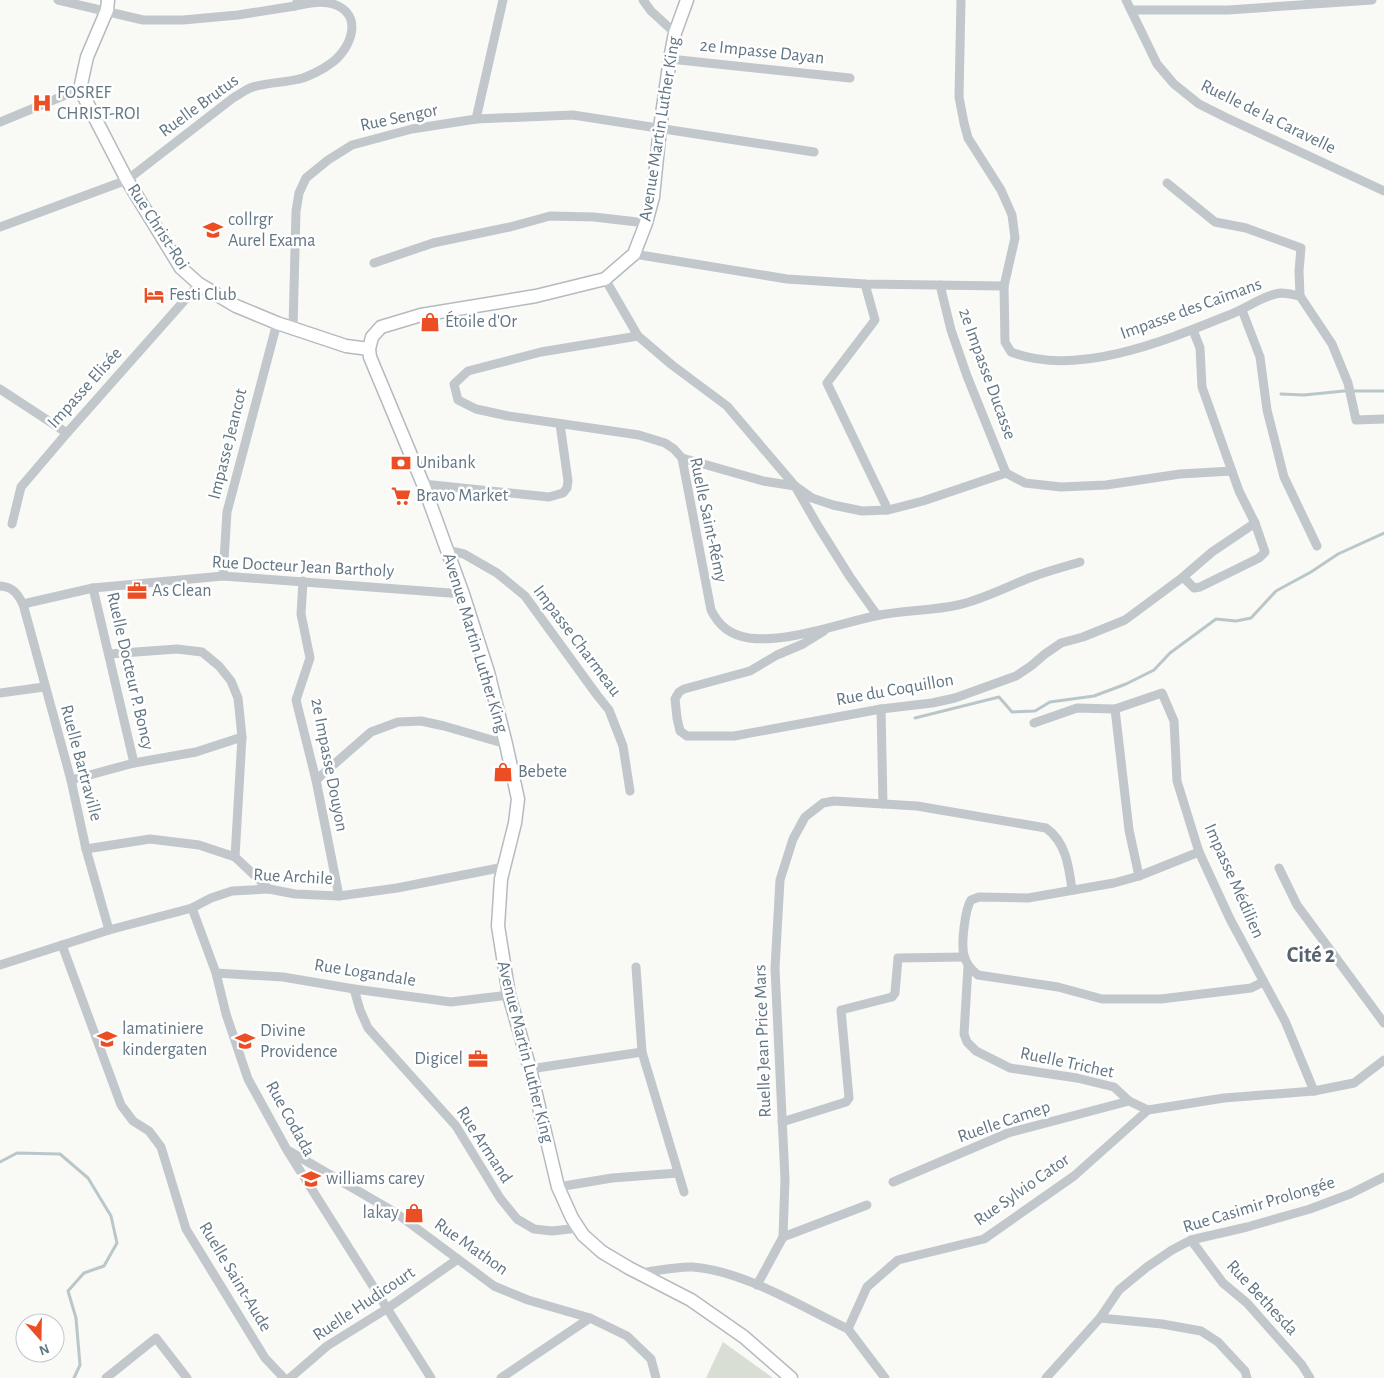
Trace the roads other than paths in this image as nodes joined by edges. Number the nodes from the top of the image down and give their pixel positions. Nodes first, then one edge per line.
1 (58, 0) edge
2 (267, 0) edge
3 (503, 0) edge
4 (643, 0) edge
5 (687, 0) edge
6 (961, 0) edge
7 (1126, 0) edge
8 (1372, 0) edge
9 (296, 3) edge
10 (108, 5) edge
11 (266, 10) junction
12 (1132, 10) junction
13 (675, 33) junction
14 (670, 59) junction
15 (850, 78) dead end
16 (80, 89) junction
17 (476, 119) junction
18 (0, 122) edge
19 (660, 128) junction
20 (814, 152) dead end
21 (127, 180) junction
22 (1167, 183) dead end
23 (1384, 191) edge
24 (646, 224) junction
25 (0, 227) edge
26 (634, 254) junction
27 (374, 263) dead end
28 (605, 279) junction
29 (199, 284) junction
30 (865, 284) junction
31 (940, 285) junction
32 (1004, 286) junction
33 (1300, 296) junction
34 (1242, 310) junction
35 (277, 323) junction
36 (293, 328) junction
37 (1192, 330) junction
38 (638, 336) junction
39 (369, 349) junction
40 (0, 389) edge
41 (1384, 419) edge
42 (560, 424) junction
43 (66, 433) junction
44 (682, 458) junction
45 (1232, 471) junction
46 (1006, 473) junction
47 (423, 484) junction
48 (795, 486) junction
49 (888, 510) junction
50 (1255, 522) junction
51 (12, 524) dead end
52 (1317, 546) dead end
53 (447, 550) junction
54 (1080, 562) dead end
55 (223, 576) junction
56 (1183, 577) junction
57 (303, 581) junction
58 (4, 586) edge
59 (93, 588) junction
60 (463, 594) junction
61 (23, 604) junction
62 (877, 615) junction
63 (831, 627) junction
64 (109, 654) junction
65 (44, 687) junction
66 (0, 694) edge
67 (880, 709) junction
68 (1115, 709) junction
69 (1034, 723) dead end
70 (242, 737) junction
71 (506, 744) junction
72 (134, 763) junction
73 (71, 780) junction
74 (316, 780) junction
75 (630, 792) dead end
76 (883, 804) junction
77 (86, 849) junction
78 (1199, 852) junction
79 (235, 857) junction
80 (504, 867) junction
81 (1279, 868) dead end
82 (1139, 876) junction
83 (269, 889) junction
84 (1072, 890) junction
85 (339, 896) junction
86 (192, 908) junction
87 (109, 930) junction
88 (62, 945) junction
89 (964, 957) junction
90 (0, 965) edge
91 (968, 966) junction
92 (636, 967) dead end
93 (216, 973) junction
94 (1263, 982) junction
95 (354, 989) junction
96 (509, 995) junction
97 (1384, 1023) edge
98 (642, 1052) junction
99 (1384, 1060) edge
100 (530, 1069) junction
101 (1314, 1091) junction
102 (1129, 1101) junction
103 (1148, 1110) junction
104 (782, 1122) junction
105 (287, 1150) junction
106 (678, 1173) junction
107 (1384, 1177) edge
108 (893, 1182) dead end
109 (558, 1187) junction
110 (684, 1192) dead end
111 (867, 1205) dead end
112 (579, 1228) junction
113 (783, 1237) junction
114 (1191, 1240) junction
115 (458, 1259) junction
116 (640, 1273) junction
117 (758, 1285) junction
118 (388, 1308) junction
119 (590, 1318) junction
120 (1100, 1318) junction
121 (848, 1329) junction
122 (106, 1378) edge
123 (187, 1378) edge
124 (284, 1378) edge
125 (290, 1378) edge
126 (431, 1378) edge
127 (501, 1378) edge
128 (656, 1378) edge
129 (791, 1378) edge
130 (886, 1378) edge
131 (1046, 1378) edge
132 (1247, 1378) edge
133 (1310, 1378) edge

1 - 10 street
2 - 11 street
3 - 17 street
4 - 13 street
5 - 13 main road, Avenue Martin Luther King
6 - 32 street, Impasse des Caïmans
7 - 12 street, Ruelle de la Caravelle
8 - 12 street
9 - 11 street
9 - 21 street, Ruelle Brutus
10 - 11 street
10 - 16 main road
12 - 23 street, Ruelle de la Caravelle
13 - 14 main road, Avenue Martin Luther King
14 - 15 street, 2e Impasse Dayan
14 - 19 main road, Avenue Martin Luther King
16 - 18 street
16 - 21 main road, Rue Christ-Roi
17 - 19 street, Rue Sengor
17 - 36 street, Rue Sengor
19 - 20 street, Rue Sengor
19 - 24 main road, Avenue Martin Luther King
21 - 25 street
21 - 29 main road, Rue Christ-Roi
22 - 33 street
24 - 26 main road, Avenue Martin Luther King
24 - 27 street
26 - 28 main road, Avenue Martin Luther King
26 - 30 street
28 - 38 street
28 - 39 main road, Avenue Martin Luther King
29 - 35 main road, Rue Christ-Roi
29 - 43 street, Impasse Elisée
30 - 31 street
30 - 49 street
31 - 32 street
31 - 46 street, 2e Impasse Ducasse
32 - 37 street, Impasse des Caïmans
33 - 34 street, Impasse des Caïmans
33 - 41 street
34 - 37 street, Impasse des Caïmans
34 - 52 street
35 - 36 main road, Rue Christ-Roi
35 - 55 street, Impasse Jeancot
36 - 39 main road, Rue Christ-Roi
37 - 45 street
38 - 42 street, Ruelle Saint-Rémy
38 - 48 street
39 - 47 main road, Avenue Martin Luther King
40 - 43 street
42 - 44 street, Ruelle Saint-Rémy
42 - 47 street
43 - 51 street, Impasse Elisée
44 - 48 street
44 - 63 street, Ruelle Saint-Rémy
45 - 46 street
45 - 50 street
46 - 49 street
47 - 53 main road, Avenue Martin Luther King
48 - 49 street
48 - 62 street
50 - 56 street, Rue du Coquillon
50 - 56 street
53 - 60 main road, Avenue Martin Luther King
53 - 75 street, Impasse Charmeau
54 - 62 street, Ruelle Saint-Rémy
55 - 57 street, Rue Docteur Jean Bartholy
55 - 59 street, Rue Docteur Jean Bartholy
56 - 67 street, Rue du Coquillon
57 - 60 street, Rue Docteur Jean Bartholy
57 - 74 street, 2e Impasse Douyon
58 - 61 street
59 - 61 street, Rue Docteur Jean Bartholy
59 - 64 street, Ruelle Docteur P. Boncy
60 - 71 main road, Avenue Martin Luther King
61 - 65 street, Ruelle Bartraville
62 - 63 street, Ruelle Saint-Rémy
63 - 67 street, Rue du Coquillon
64 - 70 street
64 - 72 street, Ruelle Docteur P. Boncy
65 - 66 street
65 - 73 street, Ruelle Bartraville
67 - 76 street
68 - 69 street
68 - 78 street, Impasse Médilien
68 - 82 street
70 - 72 street
70 - 79 street
71 - 74 street
71 - 80 main road, Avenue Martin Luther King
72 - 73 street
73 - 77 street, Ruelle Bartraville
74 - 85 street, 2e Impasse Douyon
76 - 84 street
76 - 104 street, Ruelle Jean Price Mars
77 - 79 street
77 - 87 street, Ruelle Bartraville
78 - 82 street
78 - 94 street, Impasse Médilien
79 - 83 street
80 - 85 street, Rue Archile
80 - 96 main road, Avenue Martin Luther King
81 - 97 street
82 - 84 street
83 - 85 street, Rue Archile
83 - 86 street, Rue Archile
84 - 89 street
86 - 87 street, Rue Archile
86 - 93 street, Rue Codada
87 - 88 street, Rue Archile
88 - 90 street, Rue Archile
88 - 124 street, Ruelle Saint-Aude
89 - 91 street
89 - 104 street
91 - 94 street
91 - 102 street, Ruelle Trichet
92 - 98 street
93 - 95 street, Rue Logandale
93 - 105 street, Rue Codada
94 - 101 street, Impasse Médilien
95 - 96 street, Rue Logandale
95 - 112 street, Rue Armand
96 - 100 main road, Avenue Martin Luther King
98 - 100 street
98 - 106 street
99 - 101 street
100 - 109 main road, Avenue Martin Luther King
101 - 103 street
102 - 103 street, Ruelle Trichet
102 - 108 street, Ruelle Camep
103 - 121 street, Rue Sylvio Cator
104 - 113 street, Ruelle Jean Price Mars
105 - 115 street, Rue Mathon
105 - 118 street, Rue Codada
106 - 109 street
106 - 110 street
107 - 114 street, Rue Casimir Prolongée
109 - 112 main road, Avenue Martin Luther King
111 - 113 street
112 - 116 main road, Avenue Martin Luther King
113 - 117 street, Ruelle Jean Price Mars
114 - 120 street, Rue Casimir Prolongée
114 - 133 street, Rue Bethesda
115 - 118 street, Ruelle Hudicourt
115 - 119 street, Rue Mathon
116 - 117 street
116 - 129 main road, Avenue Martin Luther King
117 - 121 street
118 - 125 street, Ruelle Hudicourt
118 - 126 street, Rue Codada
119 - 127 street
119 - 128 street, Rue Mathon
120 - 131 street, Rue Casimir Prolongée
120 - 132 street
121 - 130 street
122 - 123 street

